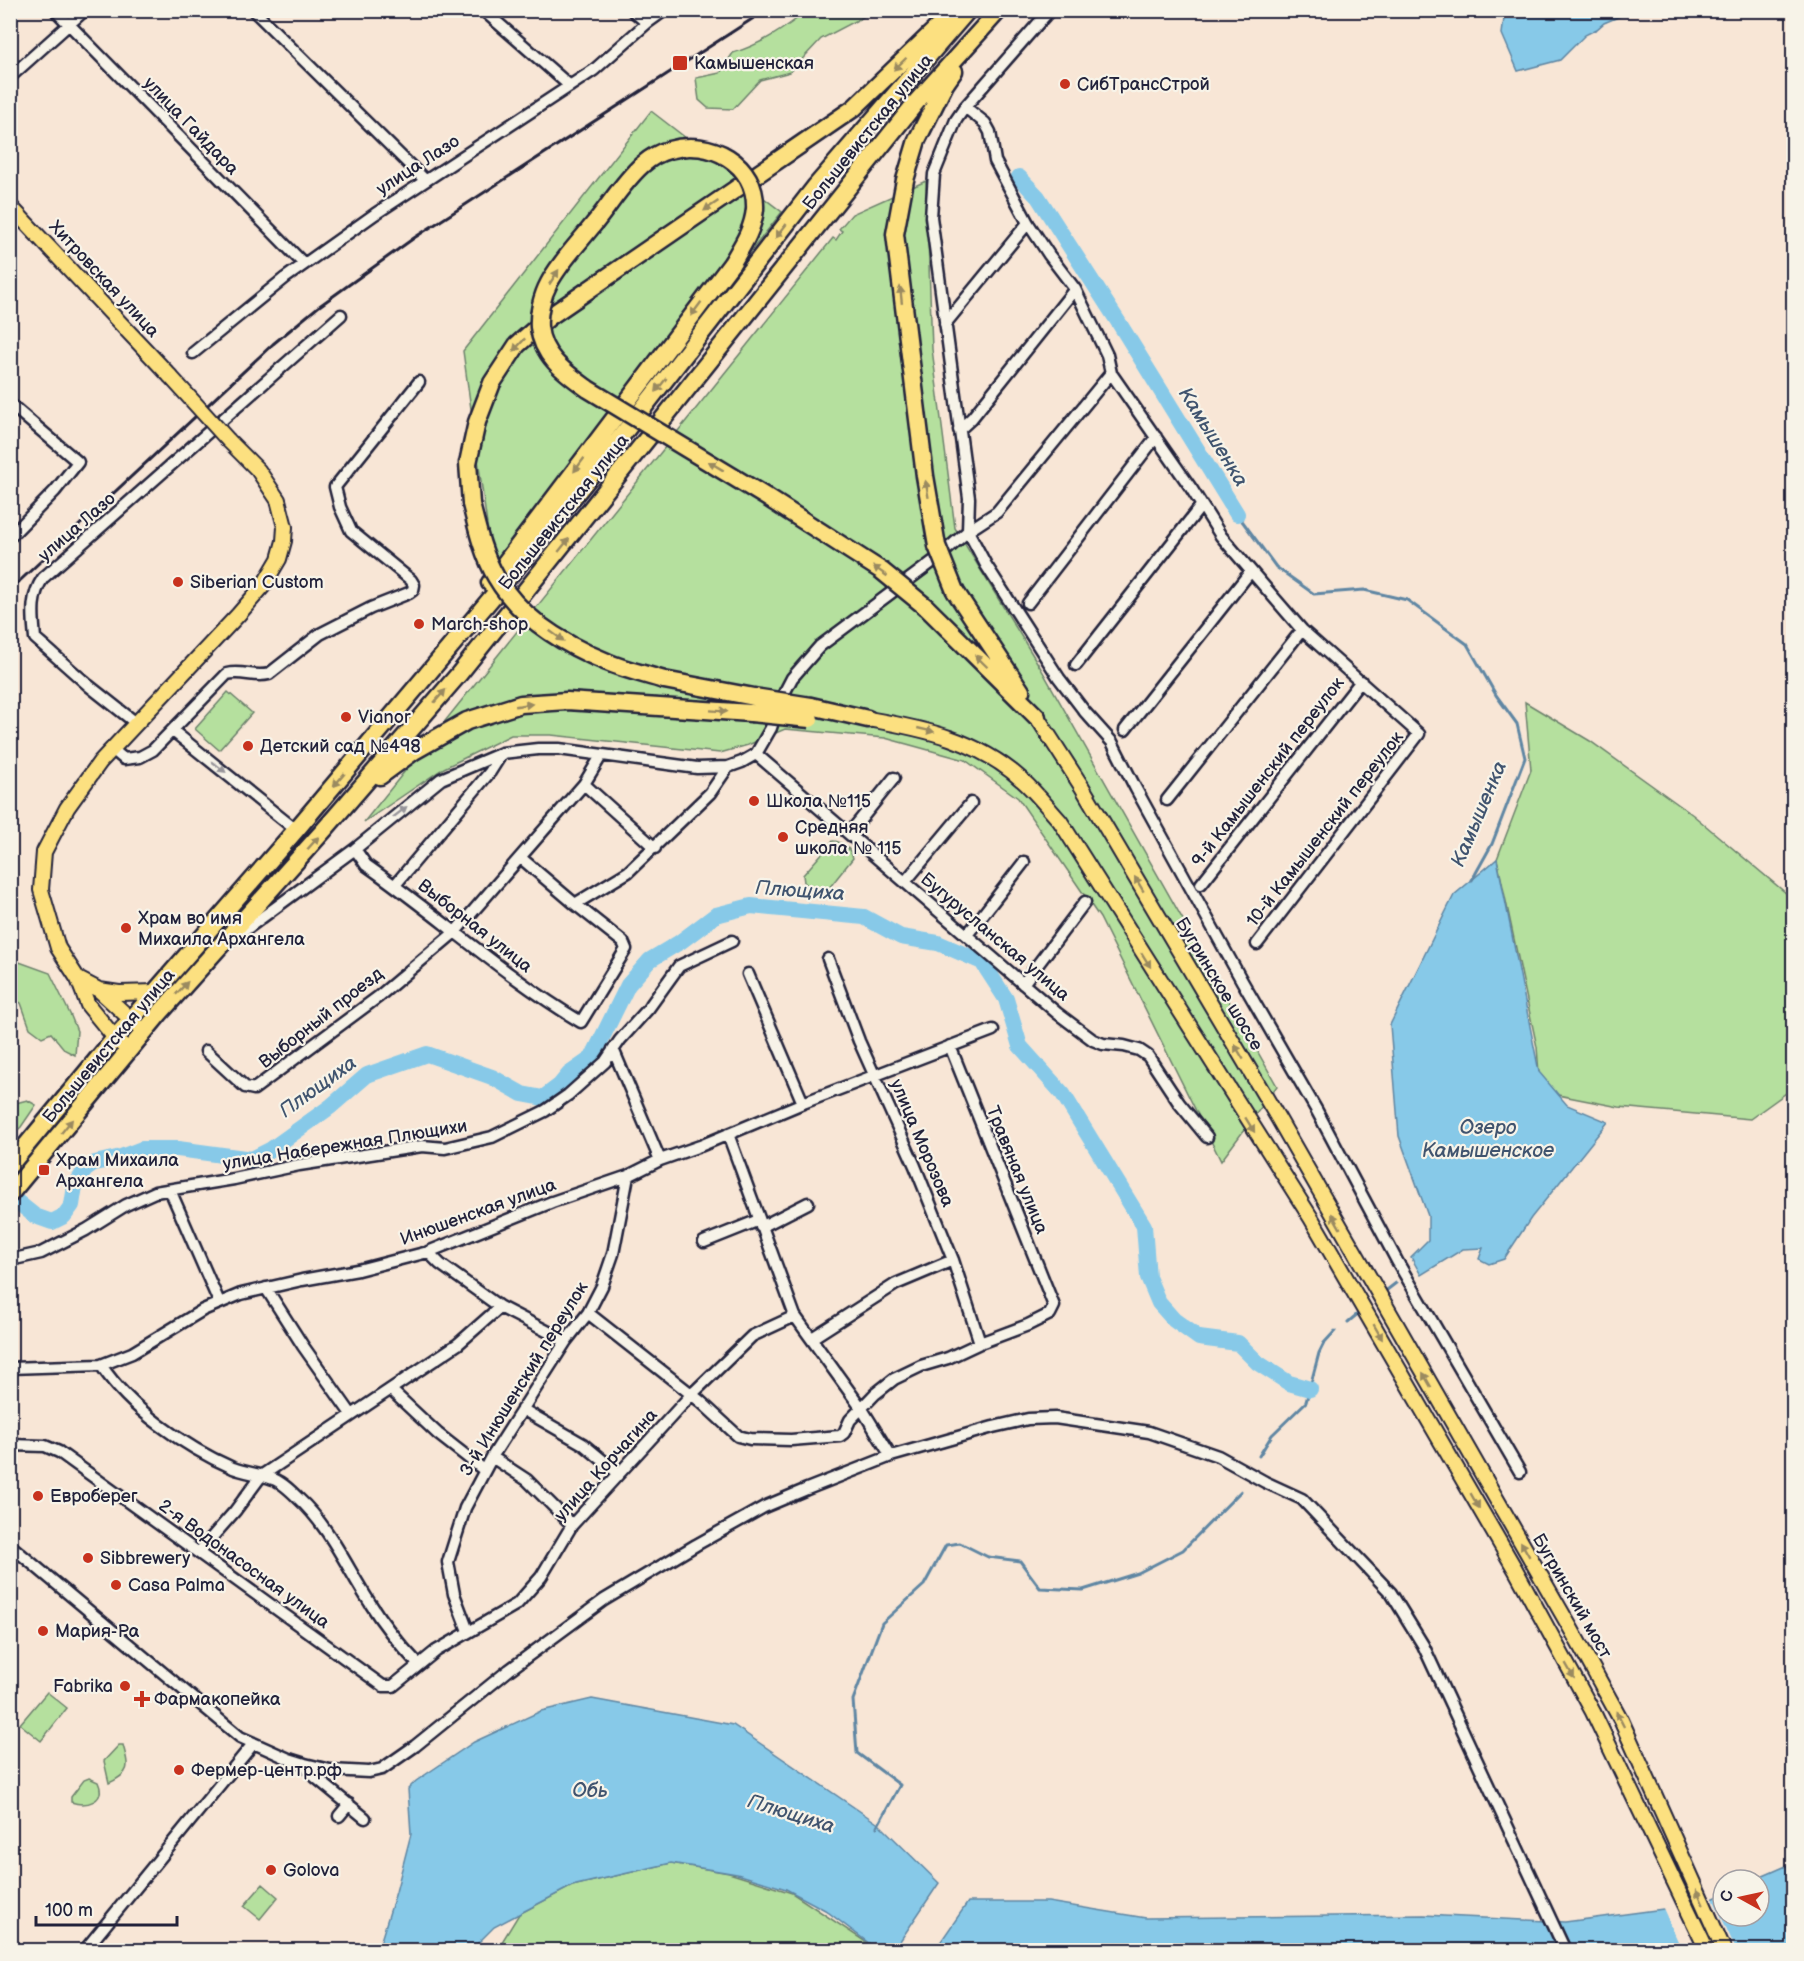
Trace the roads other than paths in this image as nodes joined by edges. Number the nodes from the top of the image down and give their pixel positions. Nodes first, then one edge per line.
1 (55, 10) edge
2 (84, 10) edge
3 (253, 10) edge
4 (483, 10) edge
5 (632, 10) edge
6 (665, 10) edge
7 (958, 10) edge
8 (968, 10) edge
9 (999, 10) edge
10 (1050, 10) edge
11 (647, 23) junction
12 (987, 23) junction
13 (69, 25) junction
14 (10, 77) edge
15 (570, 86) junction
16 (965, 107) junction
17 (425, 180) junction
18 (10, 206) edge
19 (1028, 223) junction
20 (304, 264) junction
21 (1075, 289) junction
22 (341, 315) dead end
23 (945, 324) junction
24 (193, 353) dead end
25 (1112, 373) junction
26 (419, 382) dead end
27 (10, 404) edge
28 (959, 430) junction
29 (1156, 437) junction
30 (1201, 506) junction
31 (968, 531) junction
32 (10, 537) edge
33 (1251, 571) junction
34 (1028, 603) dead end
35 (1302, 630) junction
36 (1076, 665) dead end
37 (1361, 681) junction
38 (753, 705) junction
39 (398, 710) junction
40 (1038, 717) junction
41 (868, 719) joint
42 (136, 723) junction
43 (1125, 730) dead end
44 (173, 731) junction
45 (112, 749) junction
46 (502, 753) junction
47 (756, 754) junction
48 (601, 756) junction
49 (728, 767) junction
50 (894, 778) dead end
51 (584, 784) junction
52 (1167, 800) dead end
53 (347, 803) junction
54 (971, 803) dead end
55 (296, 830) junction
56 (849, 834) junction
57 (655, 848) junction
58 (355, 849) junction
59 (521, 858) junction
60 (1024, 862) dead end
61 (905, 882) junction
62 (1201, 884) dead end
63 (395, 885) junction
64 (1085, 902) dead end
65 (575, 904) junction
66 (455, 932) junction
67 (967, 935) junction
68 (732, 941) dead end
69 (1257, 944) dead end
70 (216, 952) junction
71 (828, 959) dead end
72 (748, 974) dead end
73 (78, 979) junction
74 (1023, 984) junction
75 (99, 990) junction
76 (156, 992) junction
77 (100, 1021) junction
78 (137, 1026) junction
79 (993, 1030) dead end
80 (115, 1038) junction
81 (950, 1046) junction
82 (613, 1049) junction
83 (128, 1050) junction
84 (206, 1051) dead end
85 (96, 1062) junction
86 (874, 1075) junction
87 (803, 1103) junction
88 (728, 1134) junction
89 (1207, 1137) dead end
90 (660, 1160) junction
91 (10, 1165) edge
92 (628, 1176) junction
93 (170, 1190) junction
94 (14, 1191) edge
95 (808, 1203) dead end
96 (760, 1223) junction
97 (704, 1242) dead end
98 (428, 1252) junction
99 (10, 1260) edge
100 (953, 1260) junction
101 (1365, 1272) joint
102 (266, 1288) junction
103 (219, 1302) junction
104 (500, 1307) junction
105 (588, 1313) junction
106 (795, 1316) junction
107 (812, 1338) junction
108 (566, 1341) junction
109 (980, 1343) junction
110 (101, 1365) junction
111 (10, 1368) edge
112 (391, 1390) junction
113 (691, 1395) junction
114 (522, 1409) junction
115 (862, 1409) junction
116 (351, 1414) junction
117 (10, 1445) edge
118 (492, 1456) junction
119 (891, 1456) junction
120 (484, 1470) junction
121 (1520, 1472) dead end
122 (618, 1473) junction
123 (261, 1476) junction
124 (572, 1526) junction
125 (10, 1545) edge
126 (199, 1552) junction
127 (468, 1631) junction
128 (418, 1664) junction
129 (393, 1686) joint
130 (253, 1744) junction
131 (305, 1764) junction
132 (349, 1804) junction
133 (339, 1816) dead end
134 (365, 1818) dead end
135 (85, 1950) edge
136 (1565, 1950) edge
137 (1707, 1950) edge
138 (1724, 1950) edge

1 - 13 street, улица Гайдара
2 - 13 street
3 - 17 street
4 - 15 street
5 - 11 street
6 - 11 street, улица Лазо
7 -> 38 highway, bridge
8 -> 39 highway, Большевистская улица
9 - 12 highway, Большевистская улица
10 - 16 street
11 - 15 street, улица Лазо
40 -> 12 highway, bridge
53 -> 12 highway, Большевистская улица
13 - 14 street
13 - 20 street, улица Гайдара
15 - 17 street, улица Лазо
16 - 19 street
16 - 23 street
17 - 20 street, улица Лазо
18 - 42 main road, Хитровская улица, bridge
19 - 21 street
19 - 23 street
20 - 24 street, улица Лазо
21 - 25 street
21 - 28 street
22 - 42 street, улица Лазо
23 - 28 street
25 - 29 street
25 - 31 street
26 - 44 street
27 - 32 street, улица Лазо
28 - 31 street
29 - 30 street
29 - 34 street
30 - 33 street
30 - 36 street
31 - 47 street
31 - 121 street
33 - 35 street
33 - 43 street
35 - 37 street
35 - 52 street
37 - 62 street, 9-й Камышенский переулок
37 - 69 street, 10-й Камышенский переулок
38 - 41 highway, bridge
53 -> 38 highway
40 -> 39 highway, bridge
39 -> 55 highway, Большевистская улица
101 -> 40 main road, Бугринское шоссе
41 -> 137 main road
42 - 45 main road, Хитровская улица
44 - 45 street
44 -> 55 street
45 - 73 main road, Хитровская улица
46 - 48 street
58 -> 46 street
46 - 63 street
47 - 49 street
47 - 56 street, Бугурусланская улица
48 - 49 street
48 - 51 street, Выборный проезд
49 - 57 street
50 - 56 street
51 - 57 street
51 - 59 street, Выборный проезд
70 -> 53 highway, Большевистская улица
54 - 61 street
55 - 76 highway, Большевистская улица
56 - 61 street, Бугурусланская улица
57 - 65 street
58 - 63 street, Выборная улица
58 - 70 street
59 - 65 street
59 - 66 street, Выборный проезд
60 - 67 street
61 - 67 street, Бугурусланская улица
63 - 66 street, Выборная улица
64 - 74 street
65 - 66 street, Выборная улица
66 - 84 street, Выборный проезд
67 - 74 street, Бугурусланская улица
68 - 82 street, улица Набережная Плющихи
78 -> 70 highway, Большевистская улица
71 - 86 street, улица Морозова
72 - 87 street
73 - 75 main road
73 - 77 main road, Хитровская улица
74 - 89 street, Бугурусланская улица
75 - 76 main road
75 - 78 main road
76 - 78 highway, Большевистская улица
77 - 80 main road, Хитровская улица
77 - 85 main road
78 - 80 highway, Большевистская улица
78 - 83 highway, Большевистская улица
79 - 81 street, Инюшенская улица
80 - 83 main road, Хитровская улица
80 - 85 highway, Большевистская улица
81 - 86 street, Инюшенская улица
81 - 109 street, Травяная улица
82 - 90 street
82 - 93 street, улица Набережная Плющихи
94 -> 83 highway, Большевистская улица
85 - 91 highway, Большевистская улица
86 - 87 street, Инюшенская улица
86 - 100 street, улица Морозова
87 - 88 street, Инюшенская улица
88 - 90 street, Инюшенская улица
88 - 96 street
90 - 92 street, Инюшенская улица
92 - 98 street, Инюшенская улица
92 - 105 street, 3-й Инюшенский переулок
93 - 99 street, улица Набережная Плющихи
93 - 103 street
95 - 96 street
96 - 97 street
96 - 106 street
98 - 102 street, Инюшенская улица
98 - 104 street
100 - 107 street
100 - 109 street, улица Морозова
138 -> 101 main road, Бугринский мост
102 - 103 street, Инюшенская улица
102 - 116 street
103 - 110 street, Инюшенская улица
104 - 108 street
104 - 112 street
105 - 108 street, 3-й Инюшенский переулок
105 - 113 street
106 - 107 street
106 - 113 street, улица Корчагина
107 - 115 street
108 - 114 street, 3-й Инюшенский переулок
109 - 115 street
110 - 111 street, Инюшенская улица
110 - 123 street
112 - 116 street
112 - 120 street
113 - 115 street
113 - 122 street, улица Корчагина
114 - 118 street, 3-й Инюшенский переулок
114 - 122 street
115 - 119 street
116 - 123 street
117 - 126 street, 2-я Водонасосная улица
118 - 120 street, 3-й Инюшенский переулок
118 - 124 street
119 - 131 street
119 - 136 street
120 - 127 street, 3-й Инюшенский переулок
122 - 124 street, улица Корчагина
123 - 126 street
123 - 128 street
124 - 127 street, улица Корчагина
125 - 130 street
126 - 129 street, 2-я Водонасосная улица
127 - 128 street, улица Корчагина
128 - 129 street, улица Корчагина
130 - 131 street
130 - 135 street
131 - 132 street
132 - 133 street
132 - 134 street

